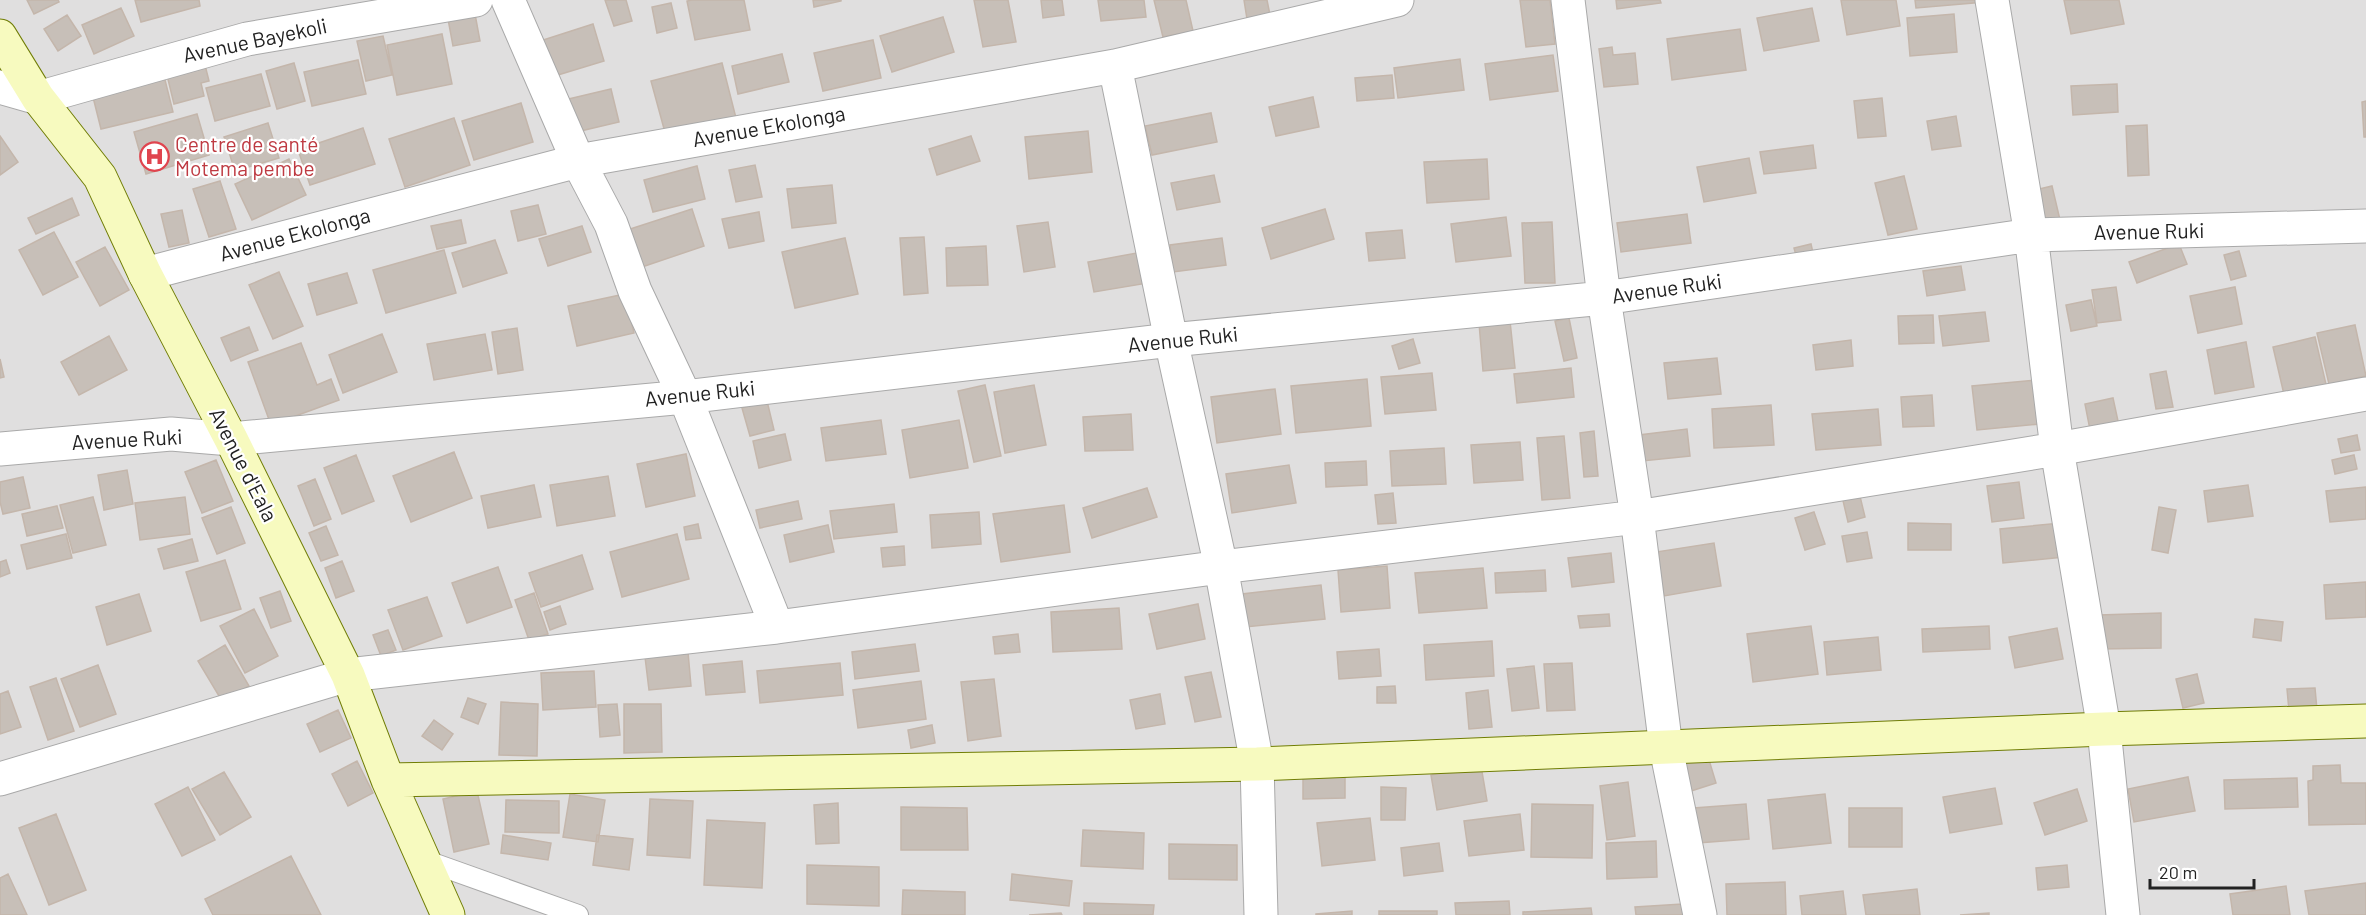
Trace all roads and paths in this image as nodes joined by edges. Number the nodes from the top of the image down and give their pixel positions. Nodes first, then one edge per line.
1 (476, 0) edge
2 (508, 0) edge
3 (1397, 0) edge
4 (1568, 0) edge
5 (1992, 0) edge
6 (0, 36) edge
7 (1115, 66) junction
8 (0, 87) edge
9 (38, 98) junction
10 (578, 161) junction
11 (2366, 226) edge
12 (2031, 235) junction
13 (145, 274) junction
14 (1604, 298) junction
15 (1171, 340) junction
16 (2366, 394) edge
17 (684, 397) junction
18 (231, 439) junction
19 (0, 449) edge
20 (2056, 449) junction
21 (1637, 517) junction
22 (1221, 567) junction
23 (777, 627) junction
24 (348, 675) junction
25 (2366, 721) edge
26 (2104, 729) junction
27 (1666, 748) junction
28 (1257, 764) junction
29 (0, 779) edge
30 (388, 780) junction
31 (424, 860) junction
32 (448, 915) edge
33 (578, 915) edge
34 (1261, 915) edge
35 (1700, 915) edge
36 (2123, 915) edge

1 - 9 street, Avenue Bayekoli
2 - 10 street
3 - 7 street, Avenue Ekolonga
4 - 14 street
5 - 12 street
6 - 9 street, Avenue d'Eala
7 - 10 street, Avenue Ekolonga
7 - 15 street
8 - 9 street
9 - 13 street, Avenue d'Eala
10 - 13 street, Avenue Ekolonga
10 - 17 street
11 - 12 street, Avenue Ruki
12 - 14 street, Avenue Ruki
12 - 20 street
13 - 18 street, Avenue d'Eala
14 - 15 street, Avenue Ruki
14 - 21 street
15 - 17 street, Avenue Ruki
15 - 22 street
16 - 20 street
17 - 18 street, Avenue Ruki
17 - 23 street
18 - 19 street, Avenue Ruki
18 - 24 street, Avenue d'Eala
20 - 21 street
20 - 26 street
21 - 22 street
21 - 27 street
22 - 23 street
22 - 28 street
23 - 24 street
24 - 29 street
24 - 30 street, Avenue d'Eala
25 - 26 street
26 - 27 street
26 - 36 street
27 - 28 street
27 - 35 street
28 - 30 street
28 - 34 street
30 - 31 street, Avenue d'Eala
31 - 32 street, Avenue d'Eala
31 - 33 lane

